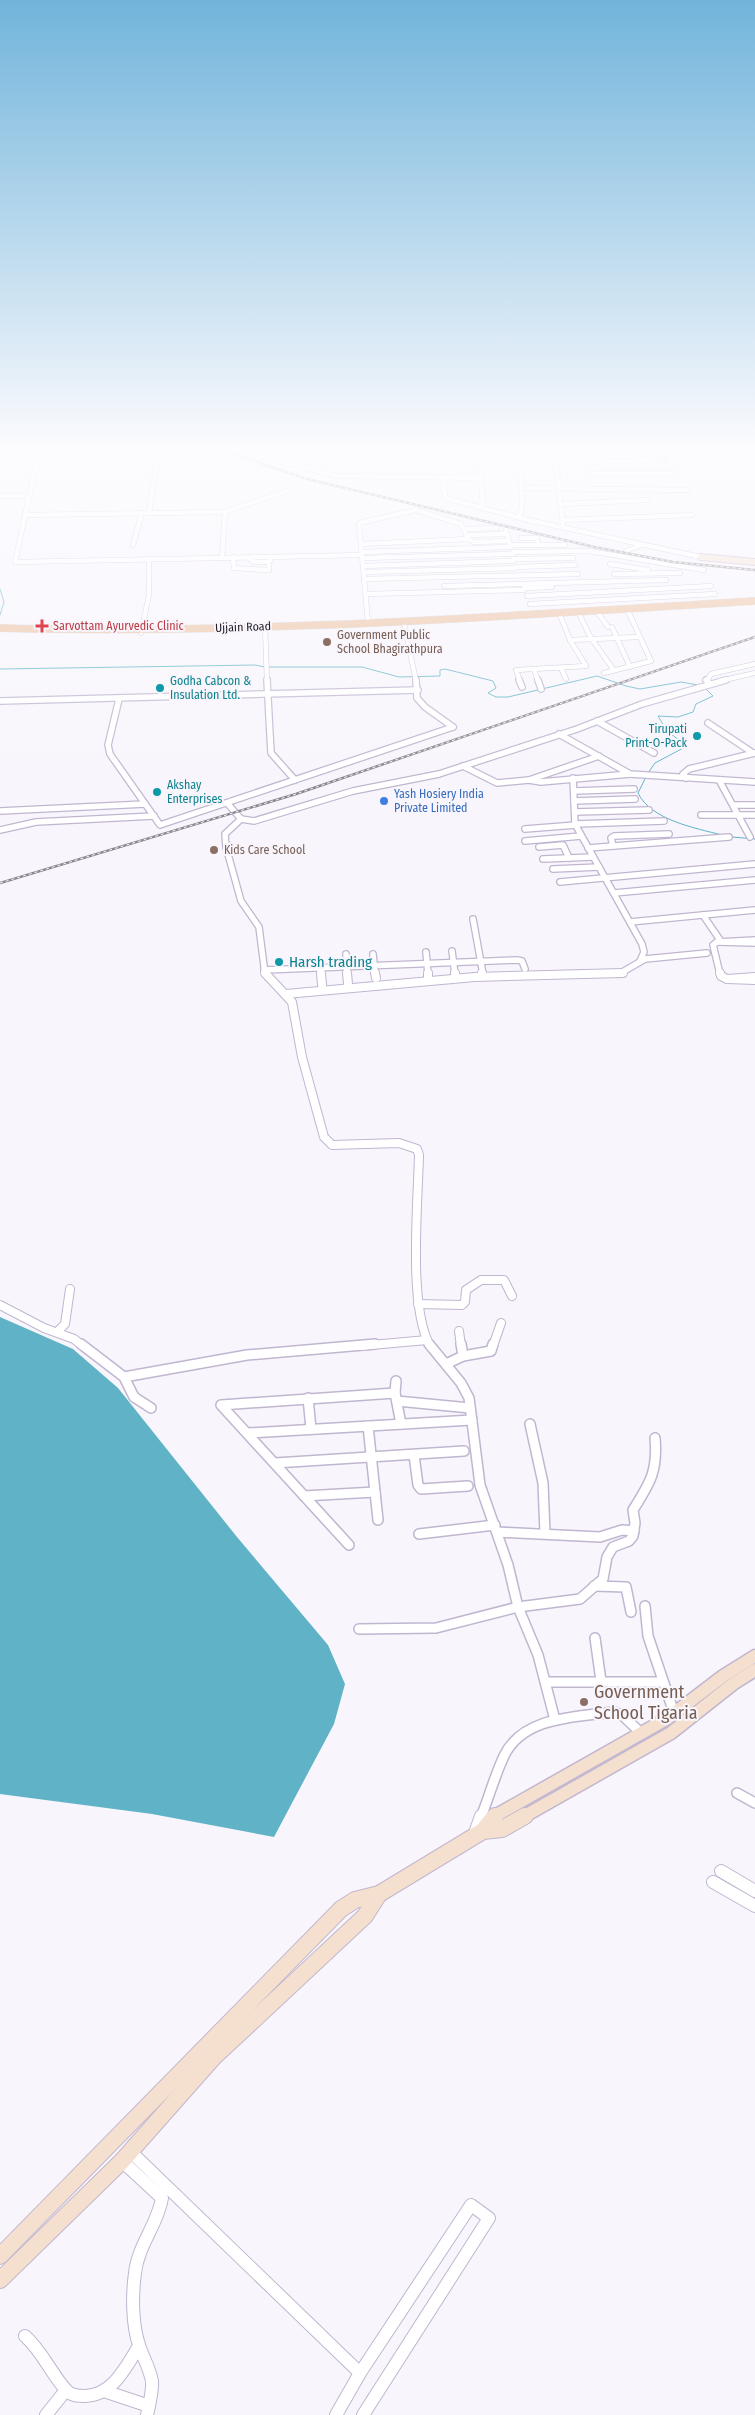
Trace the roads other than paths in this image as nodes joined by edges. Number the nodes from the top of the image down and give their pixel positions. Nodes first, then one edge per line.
1 (67, 561) edge
2 (15, 562) edge
3 (31, 562) edge
4 (150, 562) edge
5 (234, 562) edge
6 (252, 562) edge
7 (269, 562) joint
8 (363, 562) edge
9 (451, 562) edge
10 (515, 562) edge
11 (574, 562) edge
12 (649, 562) edge
13 (444, 563) junction
14 (610, 564) joint
15 (363, 566) junction
16 (575, 566) junction
17 (676, 566) junction
18 (516, 567) junction
19 (66, 569) dead end
20 (445, 570) junction
21 (704, 570) dead end
22 (364, 572) junction
23 (663, 573) junction
24 (680, 573) junction
25 (578, 574) junction
26 (614, 574) junction
27 (519, 575) junction
28 (443, 578) junction
29 (364, 580) junction
30 (666, 580) junction
31 (521, 582) junction
32 (617, 582) junction
33 (580, 584) junction
34 (444, 586) junction
35 (710, 586) dead end
36 (670, 588) junction
37 (688, 588) junction
38 (524, 589) junction
39 (446, 593) junction
40 (366, 594) junction
41 (714, 594) dead end
42 (527, 596) junction
43 (755, 602) edge
44 (530, 604) junction
45 (693, 605) junction
46 (628, 611) junction
47 (598, 612) junction
48 (533, 614) junction
49 (579, 614) junction
50 (560, 615) junction
51 (368, 622) junction
52 (404, 623) junction
53 (266, 628) junction
54 (0, 629) edge
55 (141, 632) junction
56 (639, 636) junction
57 (616, 637) junction
58 (593, 638) junction
59 (570, 640) junction
60 (755, 664) edge
61 (630, 667) junction
62 (561, 668) junction
63 (534, 669) junction
64 (611, 671) junction
65 (604, 673) dead end
66 (755, 673) edge
67 (566, 679) dead end
68 (709, 684) junction
69 (522, 687) dead end
70 (541, 689) dead end
71 (418, 690) junction
72 (268, 694) junction
73 (119, 699) junction
74 (0, 701) edge
75 (597, 721) junction
76 (708, 723) dead end
77 (559, 734) junction
78 (654, 753) dead end
79 (754, 753) edge
80 (599, 756) junction
81 (462, 766) junction
82 (630, 774) junction
83 (574, 778) junction
84 (686, 778) junction
85 (295, 780) junction
86 (529, 780) junction
87 (719, 780) junction
88 (755, 782) edge
89 (634, 789) dead end
90 (574, 790) junction
91 (635, 799) dead end
92 (144, 802) junction
93 (574, 802) junction
94 (228, 804) junction
95 (755, 804) edge
96 (734, 805) junction
97 (0, 809) edge
98 (649, 810) dead end
99 (575, 812) junction
100 (701, 815) dead end
101 (740, 815) junction
102 (755, 815) edge
103 (154, 816) junction
104 (241, 819) junction
105 (664, 821) dead end
106 (575, 825) junction
107 (525, 829) dead end
108 (0, 830) edge
109 (669, 834) dead end
110 (582, 836) junction
111 (729, 837) dead end
112 (750, 837) dead end
113 (525, 841) dead end
114 (613, 846) junction
115 (539, 847) dead end
116 (588, 848) junction
117 (593, 857) junction
118 (569, 858) junction
119 (543, 859) dead end
120 (755, 864) edge
121 (599, 867) junction
122 (553, 870) dead end
123 (606, 879) junction
124 (755, 880) edge
125 (560, 882) dead end
126 (614, 893) junction
127 (755, 910) edge
128 (703, 915) junction
129 (473, 919) dead end
130 (630, 922) junction
131 (718, 941) junction
132 (755, 941) edge
133 (452, 951) dead end
134 (426, 952) dead end
135 (707, 953) dead end
136 (346, 954) dead end
137 (373, 954) dead end
138 (640, 961) junction
139 (480, 962) junction
140 (453, 963) junction
141 (427, 964) junction
142 (375, 966) junction
143 (347, 967) junction
144 (320, 968) junction
145 (525, 969) dead end
146 (264, 970) junction
147 (483, 976) junction
148 (428, 977) dead end
149 (376, 978) dead end
150 (456, 978) junction
151 (755, 979) edge
152 (348, 984) dead end
153 (322, 985) dead end
154 (286, 994) junction
155 (70, 1289) dead end
156 (512, 1296) dead end
157 (418, 1304) junction
158 (0, 1305) edge
159 (501, 1324) dead end
160 (460, 1331) dead end
161 (57, 1332) junction
162 (427, 1340) junction
163 (462, 1356) junction
164 (446, 1364) junction
165 (124, 1377) junction
166 (396, 1380) dead end
167 (396, 1397) junction
168 (308, 1398) junction
169 (151, 1408) dead end
170 (470, 1408) junction
171 (472, 1420) junction
172 (401, 1424) junction
173 (530, 1424) dead end
174 (368, 1426) junction
175 (311, 1429) junction
176 (248, 1433) junction
177 (656, 1438) dead end
178 (464, 1451) dead end
179 (414, 1455) junction
180 (372, 1457) junction
181 (275, 1463) junction
182 (468, 1486) dead end
183 (375, 1492) junction
184 (304, 1496) junction
185 (378, 1520) dead end
186 (496, 1529) junction
187 (634, 1531) junction
188 (545, 1533) junction
189 (419, 1534) dead end
190 (605, 1536) junction
191 (349, 1546) dead end
192 (613, 1547) junction
193 (594, 1586) junction
194 (645, 1606) dead end
195 (518, 1607) junction
196 (631, 1612) dead end
197 (359, 1629) dead end
198 (595, 1638) dead end
199 (755, 1656) edge
200 (755, 1670) edge
201 (601, 1680) junction
202 (546, 1682) junction
203 (663, 1682) junction
204 (674, 1713) junction
205 (555, 1720) junction
206 (641, 1733) junction
207 (737, 1793) dead end
208 (755, 1803) edge
209 (479, 1834) junction
210 (721, 1871) dead end
211 (713, 1882) dead end
212 (755, 1891) edge
213 (379, 1894) junction
214 (755, 1906) edge
215 (126, 2156) junction
216 (0, 2256) edge
217 (0, 2280) edge
218 (25, 2336) dead end
219 (139, 2346) junction
220 (360, 2373) junction
221 (66, 2390) junction
222 (104, 2391) junction
223 (148, 2411) edge
224 (46, 2415) edge
225 (336, 2415) edge
226 (363, 2415) edge

1 - 19 street
2 - 3 street
4 - 55 street
5 - 7 street
6 - 7 street
8 - 15 street
9 - 13 street
10 - 18 street
11 - 16 street
12 - 17 street
13 - 15 street
13 - 20 street
14 - 23 street
14 - 26 street
15 - 22 street
16 - 18 street
16 - 25 street
17 - 21 street
17 - 24 street
18 - 20 street
18 - 27 street
20 - 22 street
20 - 28 street
22 - 29 street
23 - 24 street
23 - 26 street
23 - 30 street
24 - 37 street
25 - 27 street
25 - 33 street
26 - 32 street
27 - 28 street
27 - 31 street
28 - 29 street
28 - 34 street
29 - 40 street
30 - 32 street
30 - 36 street
31 - 33 street
31 - 34 street
31 - 38 street
32 - 33 street
33 - 38 street
34 - 39 street
35 - 37 street
36 - 37 street
36 - 42 street
38 - 39 street
38 - 42 street
39 - 40 street
40 - 51 street
41 - 44 street
42 - 44 street
43 - 45 main road, Ujjain Road
43 - 45 main road, Ujjain Road
44 - 48 street
45 - 46 main road, Ujjain Road
45 - 48 main road, Ujjain Road
46 - 47 main road, Ujjain Road
46 - 56 street
47 - 49 main road, Ujjain Road
47 - 57 street
48 - 51 main road, Ujjain Road
49 - 50 main road, Ujjain Road
49 - 58 street
50 - 52 main road, Ujjain Road
50 - 59 street
51 - 53 main road, Ujjain Road
52 - 53 main road, Ujjain Road
52 - 71 street
53 - 55 main road, Ujjain Road
53 - 72 street
54 - 55 main road, Ujjain Road
56 - 57 street
56 - 61 street
57 - 58 street
57 - 61 street
58 - 59 street
58 - 64 street
59 - 62 street
60 - 68 street
61 - 64 street
62 - 63 street
62 - 67 street
63 - 69 street
63 - 70 street
64 - 65 street
66 - 68 street
68 - 75 street
71 - 72 street
71 - 85 street
72 - 73 street
72 - 85 street
73 - 74 street
73 - 92 street
75 - 77 street
75 - 78 street
76 - 79 street
77 - 80 street
77 - 81 street
79 - 84 street
80 - 82 street
80 - 86 street
81 - 86 street
81 - 104 street
82 - 83 street
82 - 84 street
83 - 86 street
83 - 90 street
84 - 87 street
85 - 94 street
87 - 88 street
87 - 96 street
89 - 90 street
90 - 93 street
91 - 93 street
92 - 97 street
92 - 103 street
93 - 99 street
94 - 103 street
94 - 104 street
95 - 96 street
96 - 101 street
98 - 99 street
99 - 106 street
100 - 101 street
101 - 102 street
101 - 112 street
103 - 108 street
104 - 146 street
105 - 106 street
106 - 107 street
106 - 110 street
109 - 114 street
110 - 113 street
110 - 116 street
111 - 114 street
114 - 116 street
115 - 118 street
116 - 117 street
117 - 118 street
117 - 121 street
118 - 119 street
120 - 123 street
121 - 122 street
121 - 123 street
123 - 125 street
123 - 126 street
124 - 126 street
126 - 130 street
127 - 128 street
128 - 130 street
128 - 131 street
129 - 139 street
130 - 138 street
131 - 132 street
131 - 151 street
133 - 140 street
134 - 141 street
135 - 138 street
136 - 143 street
137 - 142 street
138 - 147 street
139 - 140 street
139 - 145 street
139 - 147 street
140 - 141 street
140 - 150 street
141 - 142 street
141 - 148 street
142 - 143 street
142 - 149 street
143 - 144 street
143 - 152 street
144 - 146 street
144 - 153 street
146 - 154 street
147 - 150 street
150 - 154 street
154 - 157 street
155 - 161 street
156 - 157 street
157 - 162 street
158 - 161 street
159 - 163 street
160 - 163 street
161 - 165 street
162 - 164 street
162 - 165 street
163 - 164 street
164 - 170 street
165 - 169 street
166 - 167 street
167 - 168 street
167 - 170 street
167 - 172 street
168 - 175 street
168 - 176 street
170 - 171 street
171 - 172 street
171 - 186 street
172 - 174 street
173 - 188 street
174 - 175 street
174 - 180 street
175 - 176 street
176 - 181 street
177 - 187 street
178 - 179 street
179 - 180 street
179 - 182 street
180 - 181 street
180 - 183 street
181 - 184 street
183 - 184 street
183 - 185 street
184 - 191 street
186 - 188 street
186 - 189 street
186 - 195 street
187 - 190 street
187 - 192 street
188 - 190 street
190 - 192 street
192 - 193 street
193 - 195 street
193 - 196 street
194 - 203 street
195 - 197 street
195 - 202 street
198 - 201 street
199 - 204 main road
200 - 209 main road
201 - 202 street
201 - 203 street
202 - 205 street
203 - 204 street
204 - 206 main road
205 - 206 street
205 - 209 street
206 - 209 main road
207 - 208 street
209 - 213 main road
210 - 212 street
211 - 214 street
213 - 215 main road
213 - 216 main road
215 - 217 main road
215 - 219 street
215 - 220 street
218 - 221 street
219 - 222 street
219 - 223 street
220 - 225 street
220 - 226 street
221 - 222 street
221 - 224 street
222 - 223 street

